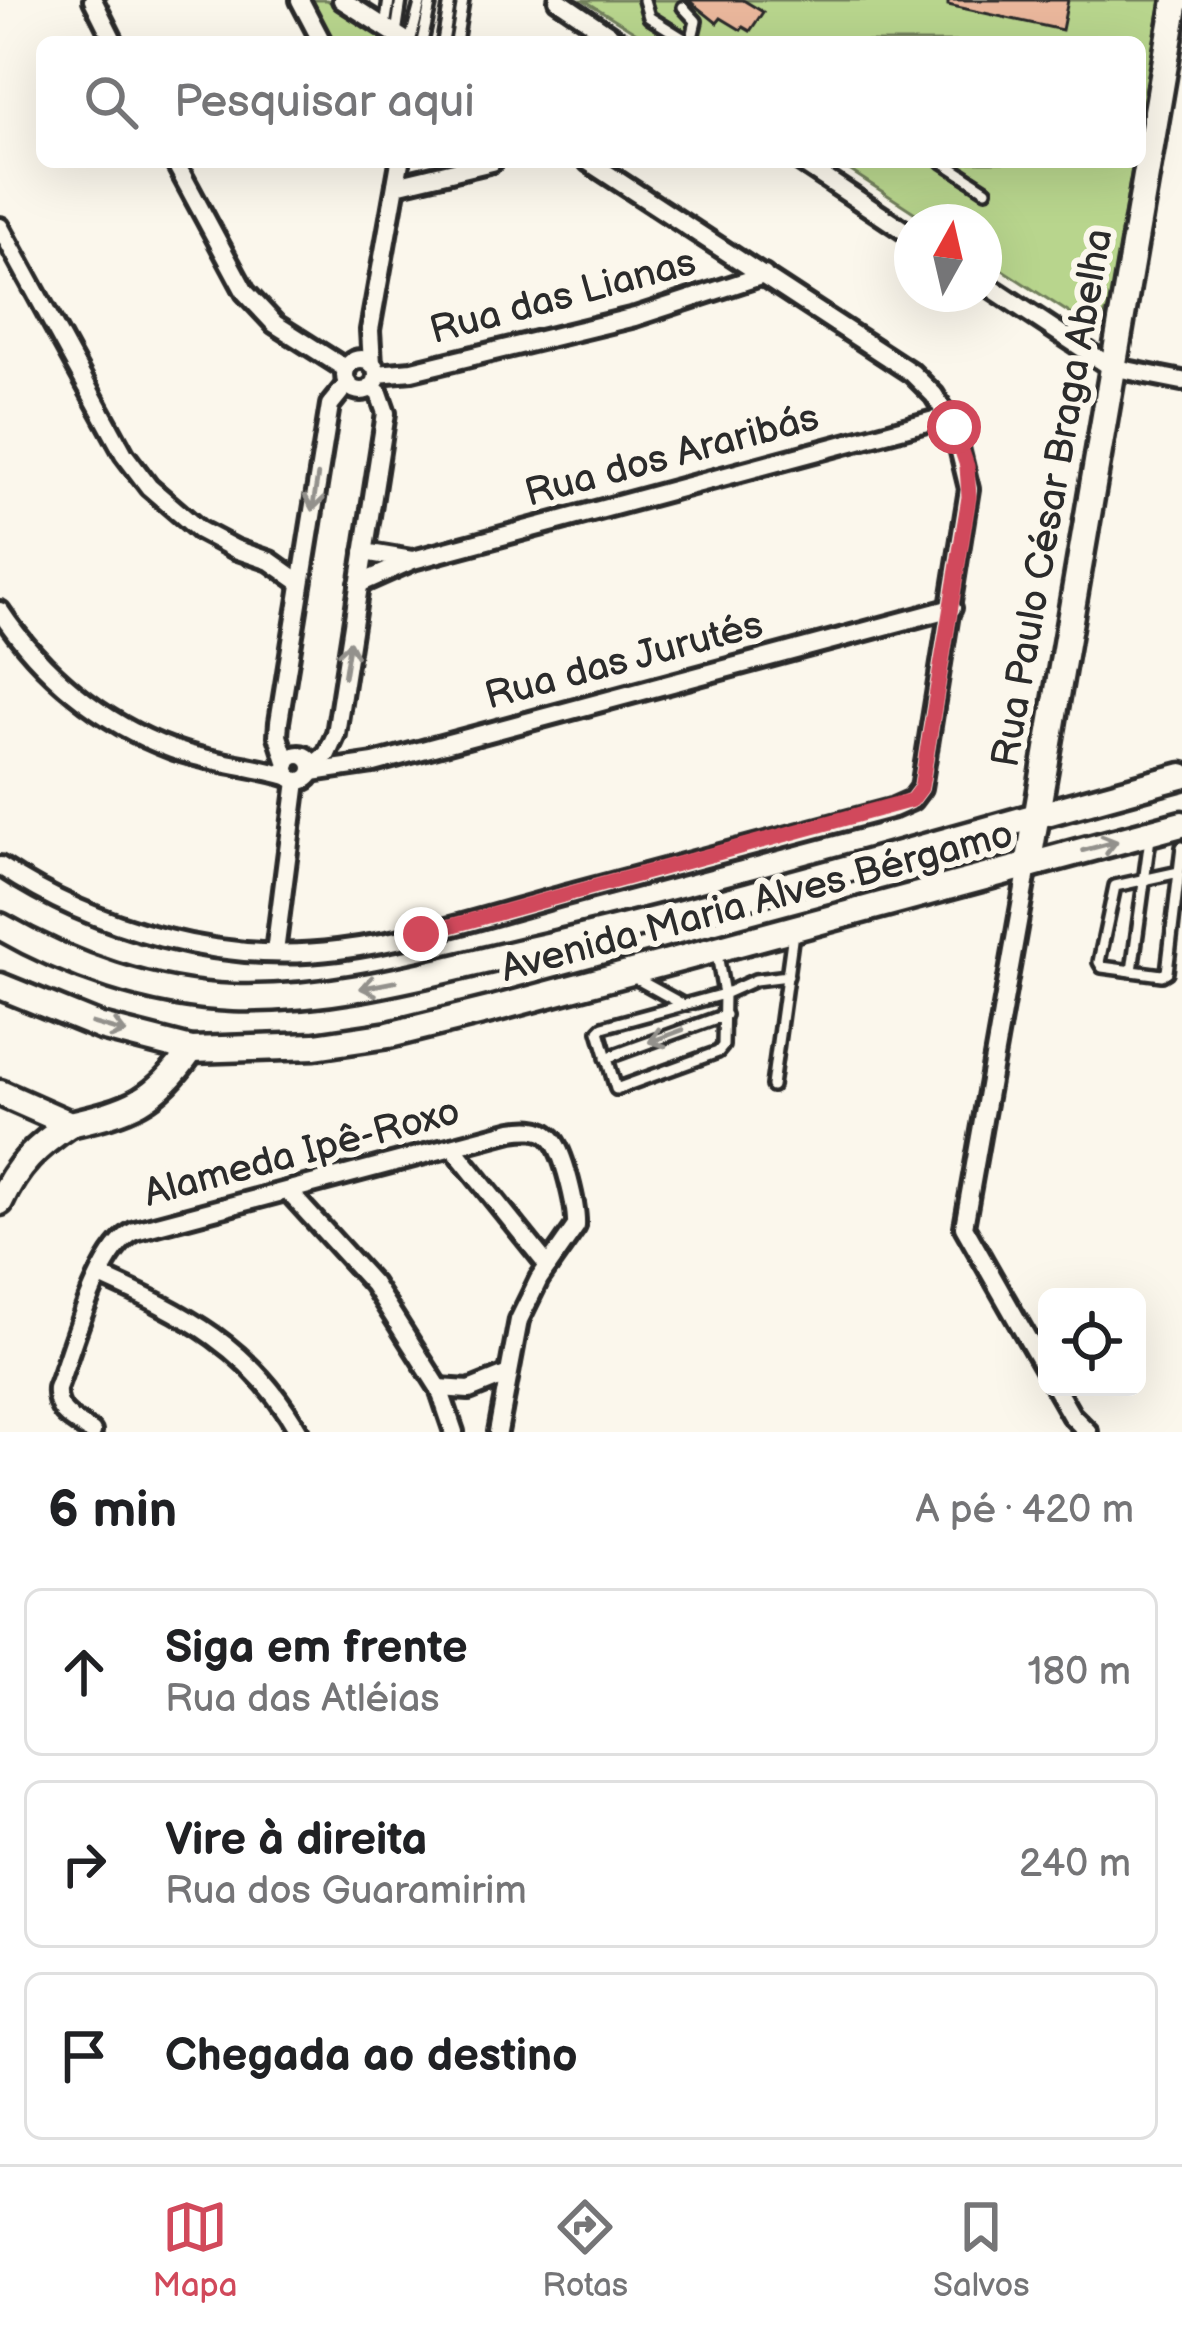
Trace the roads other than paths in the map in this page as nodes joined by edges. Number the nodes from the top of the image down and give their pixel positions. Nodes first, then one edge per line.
1 (93, 0) edge
2 (300, 0) edge
3 (342, 0) edge
4 (387, 0) edge
5 (400, 0) edge
6 (421, 0) edge
7 (431, 0) edge
8 (464, 0) edge
9 (644, 0) edge
10 (1176, 0) edge
11 (450, 1) edge
12 (558, 1) edge
13 (682, 7) dead end
14 (360, 12) junction
15 (111, 36) edge
16 (319, 36) edge
17 (400, 36) edge
18 (423, 36) edge
19 (444, 36) edge
20 (457, 36) edge
21 (611, 36) edge
22 (680, 36) edge
23 (692, 36) edge
24 (178, 168) edge
25 (387, 168) edge
26 (399, 168) edge
27 (467, 168) edge
28 (598, 168) edge
29 (810, 168) edge
30 (953, 168) edge
31 (396, 185) junction
32 (986, 190) dead end
33 (894, 224) edge
34 (0, 227) edge
35 (764, 275) junction
36 (1002, 295) edge
37 (1111, 367) junction
38 (361, 373) junction
39 (1182, 381) edge
40 (949, 416) junction
41 (364, 552) junction
42 (305, 557) junction
43 (413, 560) junction
44 (270, 561) junction
45 (301, 583) junction
46 (359, 584) junction
47 (952, 608) junction
48 (0, 611) edge
49 (300, 772) junction
50 (1182, 776) edge
51 (1035, 815) junction
52 (1182, 824) edge
53 (1151, 833) junction
54 (1182, 847) edge
55 (0, 866) edge
56 (1028, 866) junction
57 (1179, 872) junction
58 (1144, 879) junction
59 (0, 926) edge
60 (794, 928) junction
61 (716, 948) junction
62 (274, 952) junction
63 (520, 952) junction
64 (1132, 971) junction
65 (625, 972) junction
66 (788, 976) junction
67 (0, 986) edge
68 (724, 994) junction
69 (519, 1002) junction
70 (682, 1004) junction
71 (725, 1015) junction
72 (191, 1050) junction
73 (606, 1058) junction
74 (772, 1086) dead end
75 (0, 1093) edge
76 (70, 1124) junction
77 (453, 1148) junction
78 (288, 1191) junction
79 (0, 1202) edge
80 (548, 1266) junction
81 (100, 1276) junction
82 (1038, 1357) edge
83 (506, 1375) junction
84 (439, 1388) junction
85 (1060, 1396) edge
86 (92, 1432) edge
87 (299, 1432) edge
88 (454, 1432) edge
89 (498, 1432) edge
90 (1088, 1432) edge

1 - 15 street
2 - 16 street
3 - 14 street
4 - 14 lane
4 - 17 lane
5 - 17 lane
6 - 17 lane
7 - 18 lane
8 - 20 lane
9 - 22 lane
10 - 37 street, Rua Paulo César Braga Abelha
11 - 19 lane
12 - 21 street
13 - 23 lane
14 - 17 street
24 - 38 street
25 - 31 street
26 - 31 street
27 - 31 street
28 - 35 street
29 - 33 street
30 - 32 lane
31 - 38 street
34 - 44 street
35 - 38 street, Rua das Lianas
35 - 40 street
36 - 37 street
37 - 39 street
37 - 51 street, Rua Paulo César Braga Abelha
38 - 41 street
38 -> 42 street
40 - 43 street, Rua dos Araribás
40 - 47 street
41 - 43 street, Rua dos Araribás
41 - 46 street
42 - 44 street
42 - 45 street
43 - 46 street, Rua dos Araribás
44 - 45 street
45 - 49 street
49 -> 46 street
47 - 49 street, Rua das Jurutés
47 - 62 street
48 - 49 street, Rua das Jurutés
49 - 62 street
50 - 51 street, Avenida Maria Alves Bérgamo
51 - 56 street, Rua Paulo César Braga Abelha
51 - 63 street, Avenida Maria Alves Bérgamo
52 - 53 street, Avenida Maria Alves Bérgamo
56 -> 53 street, Avenida Maria Alves Bérgamo
53 - 58 lane
54 - 57 lane
55 - 62 street
56 - 60 street, Avenida Maria Alves Bérgamo
56 - 82 street
57 - 58 lane
57 - 64 lane
58 - 64 lane
58 - 64 lane
63 -> 59 street, Avenida Maria Alves Bérgamo
60 - 61 street, Avenida Maria Alves Bérgamo
60 - 66 lane
61 - 65 street, Avenida Maria Alves Bérgamo
61 - 68 lane
63 - 69 street
65 - 69 street, Avenida Maria Alves Bérgamo
65 - 70 lane
66 - 68 lane
66 - 74 lane
67 -> 72 street, Avenida Maria Alves Bérgamo
68 - 70 lane
68 - 71 lane
69 - 72 street, Avenida Maria Alves Bérgamo
70 - 73 lane
71 -> 73 lane
71 - 73 lane
72 - 76 street
75 - 76 street
76 - 79 street
77 - 78 street, Alameda Ipê-Roxo
77 - 80 street
77 - 80 street, Alameda Ipê-Roxo
78 - 81 street, Alameda Ipê-Roxo
78 - 84 street
80 - 83 street
81 - 86 street, Alameda Ipê-Roxo
81 - 87 street
83 - 84 street
83 - 89 street
84 - 88 street
85 - 90 street

